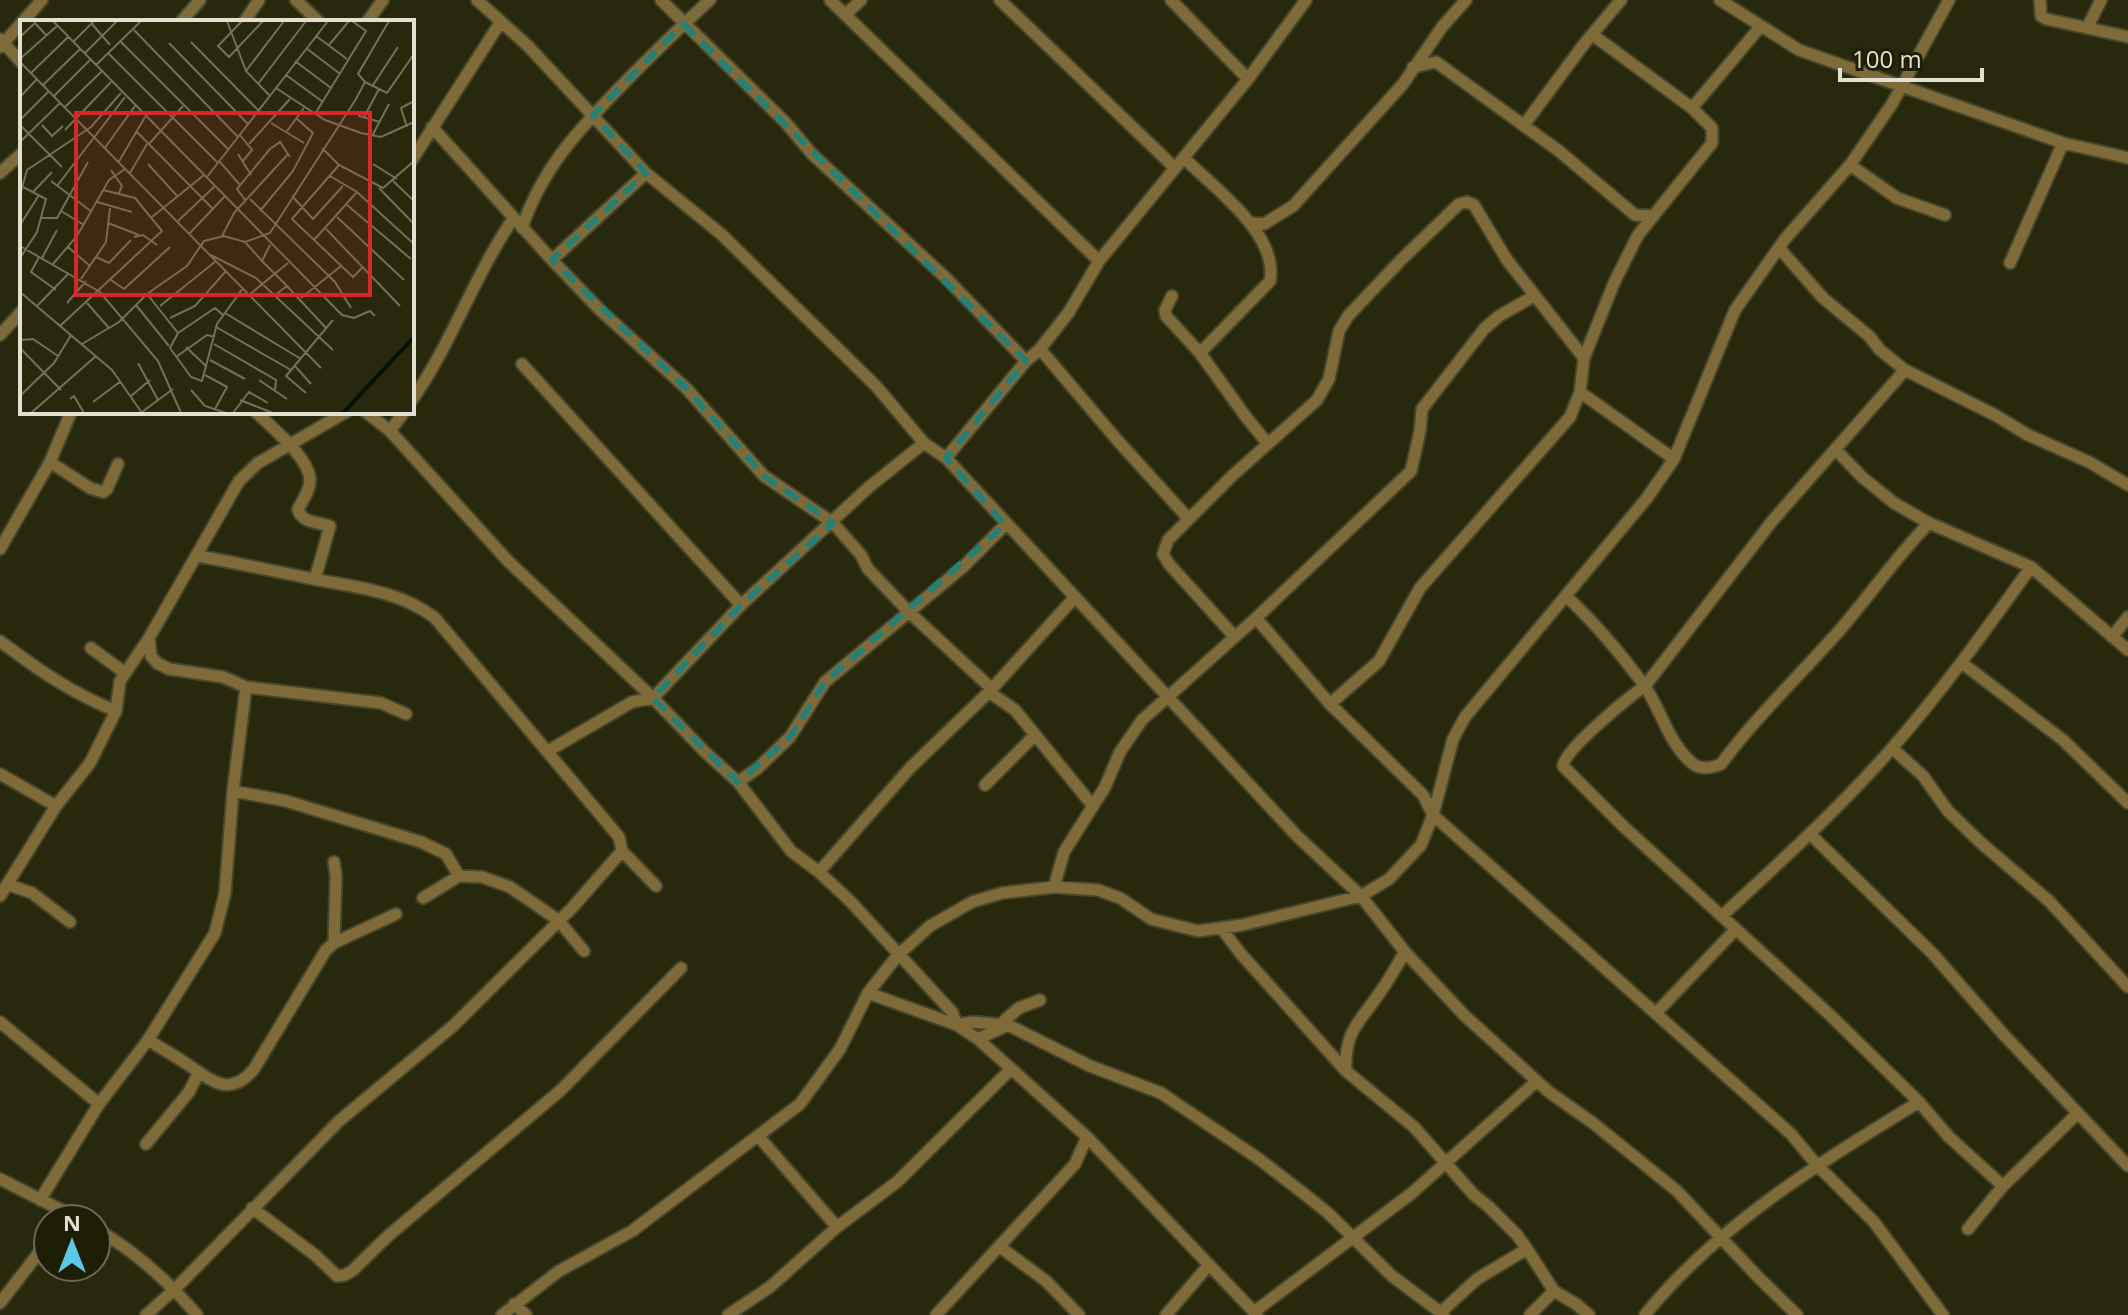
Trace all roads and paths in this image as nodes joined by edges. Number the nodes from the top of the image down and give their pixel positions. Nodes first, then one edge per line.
1 (42, 0) edge
2 (200, 0) edge
3 (259, 0) edge
4 (296, 0) edge
5 (383, 0) edge
6 (477, 0) edge
7 (661, 0) edge
8 (710, 0) edge
9 (830, 0) edge
10 (861, 0) edge
11 (1000, 0) edge
12 (1171, 0) edge
13 (1306, 0) edge
14 (1466, 0) edge
15 (1621, 0) edge
16 (1720, 0) edge
17 (1949, 0) edge
18 (2040, 0) edge
19 (2101, 0) edge
20 (1735, 3) edge
21 (845, 15) junction
22 (23, 20) edge
23 (183, 20) edge
24 (245, 20) edge
25 (317, 20) edge
26 (368, 20) edge
27 (20, 23) edge
28 (500, 23) junction
29 (683, 24) junction
30 (1761, 26) junction
31 (2087, 28) junction
32 (1593, 35) junction
33 (2128, 37) edge
34 (1, 43) edge
35 (1429, 44) junction
36 (20, 61) edge
37 (1436, 62) junction
38 (1413, 67) junction
39 (1248, 79) junction
40 (1900, 86) junction
41 (1913, 91) junction
42 (1892, 104) junction
43 (1692, 108) junction
44 (593, 115) junction
45 (1524, 125) junction
46 (432, 127) junction
47 (2063, 143) junction
48 (20, 155) edge
49 (414, 157) edge
50 (1184, 158) junction
51 (2128, 158) edge
52 (1850, 165) junction
53 (1174, 167) junction
54 (0, 173) edge
55 (646, 173) junction
56 (1635, 215) junction
57 (1945, 215) dead end
58 (1654, 216) junction
59 (518, 223) junction
60 (1252, 223) junction
61 (1638, 235) junction
62 (1780, 249) junction
63 (552, 260) junction
64 (1099, 261) junction
65 (2010, 263) dead end
66 (1172, 296) dead end
67 (1534, 296) junction
68 (20, 313) edge
69 (0, 335) edge
70 (1040, 349) junction
71 (1200, 353) junction
72 (1584, 358) junction
73 (1026, 361) junction
74 (522, 364) dead end
75 (1905, 370) junction
76 (1580, 392) junction
77 (414, 396) edge
78 (70, 414) edge
79 (258, 414) edge
80 (343, 414) edge
81 (369, 414) edge
82 (403, 414) edge
83 (390, 431) junction
84 (924, 443) junction
85 (1268, 444) junction
86 (289, 445) junction
87 (1836, 450) junction
88 (946, 458) junction
89 (1674, 459) junction
90 (50, 462) junction
91 (118, 464) dead end
92 (2128, 485) edge
93 (1188, 518) junction
94 (833, 523) junction
95 (1929, 523) junction
96 (1005, 525) junction
97 (0, 549) edge
98 (198, 556) junction
99 (2031, 567) junction
100 (315, 579) junction
101 (1566, 596) junction
102 (1075, 597) junction
103 (741, 605) junction
104 (910, 613) junction
105 (2128, 617) edge
106 (1256, 618) junction
107 (1234, 636) junction
108 (2112, 637) junction
109 (149, 638) junction
110 (0, 641) edge
111 (91, 648) dead end
112 (2128, 650) edge
113 (136, 657) junction
114 (157, 663) junction
115 (1962, 663) junction
116 (125, 673) junction
117 (1002, 678) junction
118 (1645, 686) junction
119 (246, 687) junction
120 (991, 690) junction
121 (1169, 697) junction
122 (653, 698) junction
123 (1330, 704) junction
124 (1015, 710) junction
125 (116, 711) junction
126 (406, 714) dead end
127 (1034, 736) junction
128 (1892, 748) junction
129 (548, 751) junction
130 (0, 774) edge
131 (738, 782) junction
132 (985, 785) dead end
133 (233, 791) junction
134 (2128, 803) edge
135 (56, 806) junction
136 (1093, 806) junction
137 (1433, 815) junction
138 (1810, 834) junction
139 (622, 851) junction
140 (334, 862) dead end
141 (819, 872) junction
142 (459, 876) junction
143 (9, 885) junction
144 (656, 886) dead end
145 (1054, 887) junction
146 (0, 896) edge
147 (1361, 896) junction
148 (423, 898) dead end
149 (396, 914) dead end
150 (1723, 915) junction
151 (558, 920) junction
152 (70, 922) dead end
153 (1221, 928) junction
154 (1735, 930) junction
155 (334, 943) junction
156 (584, 951) dead end
157 (1405, 952) junction
158 (898, 955) junction
159 (681, 968) dead end
160 (2128, 987) edge
161 (868, 993) junction
162 (1040, 1000) dead end
163 (1656, 1013) junction
164 (0, 1022) edge
165 (957, 1025) junction
166 (1008, 1025) junction
167 (1316, 1038) junction
168 (978, 1039) junction
169 (1349, 1039) junction
170 (148, 1040) junction
171 (1011, 1069) junction
172 (1346, 1071) junction
173 (199, 1072) junction
174 (1537, 1081) junction
175 (1919, 1102) junction
176 (99, 1104) junction
177 (2078, 1113) junction
178 (759, 1137) junction
179 (1087, 1137) junction
180 (146, 1144) dead end
181 (1446, 1163) junction
182 (1816, 1164) junction
183 (2128, 1166) edge
184 (0, 1179) edge
185 (2003, 1186) junction
186 (40, 1200) junction
187 (46, 1203) edge
188 (252, 1208) junction
189 (837, 1227) junction
190 (1968, 1229) dead end
191 (1350, 1237) junction
192 (1721, 1239) junction
193 (112, 1240) edge
194 (1000, 1247) junction
195 (1527, 1249) junction
196 (32, 1262) edge
197 (1208, 1266) junction
198 (175, 1289) junction
199 (1554, 1291) junction
200 (0, 1303) edge
201 (514, 1304) junction
202 (1256, 1313) edge
203 (1442, 1313) edge
204 (146, 1315) edge
205 (197, 1315) edge
206 (502, 1315) edge
207 (526, 1315) edge
208 (728, 1315) edge
209 (936, 1315) edge
210 (1079, 1315) edge
211 (1166, 1315) edge
212 (1530, 1315) edge
213 (1589, 1315) edge
214 (1645, 1315) edge
215 (1797, 1315) edge
216 (1943, 1315) edge

1 - 22 street
2 - 23 street
3 - 24 street
4 - 25 street
5 - 26 street
6 - 28 street
7 - 29 street
8 - 29 street
9 - 21 street
10 - 21 street
11 - 53 street
12 - 39 street
13 - 39 street
14 - 35 street
15 - 32 street
16 - 20 street
17 - 40 street
18 - 31 street
19 - 31 street
20 - 30 street
21 - 64 street
27 - 34 street
28 - 44 street
28 - 46 street
29 - 44 street
29 - 73 street
30 - 40 street
30 - 43 street
31 - 33 street
32 - 43 street
32 - 45 street
34 - 36 street
35 - 37 street
35 - 38 street
37 - 38 street
37 - 45 street
38 - 60 street
39 - 50 street
40 - 41 street
40 - 42 street
41 - 42 street
41 - 47 street
42 - 52 street
43 - 58 street
44 - 55 street
44 - 59 street
45 - 56 street
46 - 49 street
46 - 59 street
47 - 51 street
47 - 65 street
48 - 54 street
50 - 53 street
50 - 60 street
52 - 57 street
52 - 62 street
53 - 64 street
55 - 63 street
55 - 84 street
56 - 58 street
56 - 61 street
58 - 61 street
59 - 63 street
59 - 77 street
60 - 71 street
61 - 72 street
62 - 75 street
62 - 89 street
63 - 94 street
64 - 70 street
66 - 71 street
67 - 72 street
67 - 85 street
67 - 106 street
68 - 69 street
70 - 73 street
70 - 93 street
71 - 85 street
72 - 76 street
73 - 88 street
74 - 103 street
75 - 87 street
75 - 92 street
76 - 89 street
76 - 123 street
78 - 90 street
79 - 86 street
80 - 86 street
81 - 83 street
82 - 83 street
83 - 122 street
84 - 88 street
84 - 94 street
85 - 93 street
86 - 98 street
86 - 100 street
87 - 95 street
87 - 118 street
88 - 96 street
89 - 101 street
90 - 91 street
90 - 97 street
93 - 107 street
94 - 103 street
94 - 104 street
95 - 99 street
95 - 118 street
96 - 102 street
96 - 104 street
98 - 100 street
98 - 109 street
99 - 108 street
99 - 115 street
100 - 129 street
101 - 118 street
101 - 137 street
102 - 117 street
102 - 121 street
103 - 122 street
104 - 120 street
104 - 131 street
105 - 108 street
106 - 107 street
106 - 123 street
107 - 121 street
108 - 112 street
109 - 113 street
109 - 114 street
110 - 125 street
111 - 116 street
113 - 114 street
113 - 116 street
114 - 119 street
115 - 128 street
115 - 134 street
116 - 125 street
117 - 120 street
117 - 124 street
118 - 150 street
119 - 126 street
119 - 133 street
120 - 124 street
120 - 141 street
121 - 136 street
121 - 147 street
122 - 129 street
122 - 131 street
123 - 137 street
124 - 127 street
125 - 135 street
127 - 132 street
127 - 136 street
128 - 138 street
128 - 160 street
129 - 139 street
130 - 135 street
131 - 141 street
133 - 142 street
133 - 170 street
135 - 143 street
136 - 145 street
137 - 147 street
137 - 163 street
138 - 150 street
138 - 177 street
139 - 144 street
139 - 151 street
140 - 155 street
141 - 158 street
142 - 148 street
142 - 151 street
143 - 146 street
143 - 152 street
145 - 153 street
145 - 158 street
147 - 153 street
147 - 157 street
149 - 155 street
150 - 154 street
151 - 156 street
151 - 188 street
153 - 167 street
154 - 163 street
154 - 175 street
155 - 173 street
157 - 169 street
157 - 174 street
158 - 161 street
158 - 165 street
159 - 188 street
161 - 165 street
161 - 178 street
162 - 166 street
163 - 182 street
164 - 176 street
165 - 166 street
165 - 168 street
166 - 168 street
166 - 191 street
167 - 169 street
167 - 172 street
168 - 171 street
169 - 172 street
170 - 173 street
170 - 176 street
171 - 179 street
171 - 189 street
172 - 181 street
173 - 180 street
174 - 181 street
174 - 192 street
175 - 182 street
175 - 185 street
176 - 186 street
177 - 183 street
177 - 185 street
178 - 189 street
178 - 201 street
179 - 194 street
179 - 197 street
181 - 191 street
181 - 195 street
182 - 192 street
182 - 216 street
184 - 186 street
185 - 190 street
186 - 187 street
188 - 198 street
189 - 208 street
191 - 202 street
191 - 203 street
192 - 214 street
192 - 215 street
193 - 198 street
194 - 209 street
194 - 210 street
195 - 199 street
195 - 203 street
196 - 200 street
197 - 202 street
197 - 211 street
198 - 204 street
198 - 205 street
199 - 212 street
199 - 213 street
201 - 206 street
201 - 207 street

